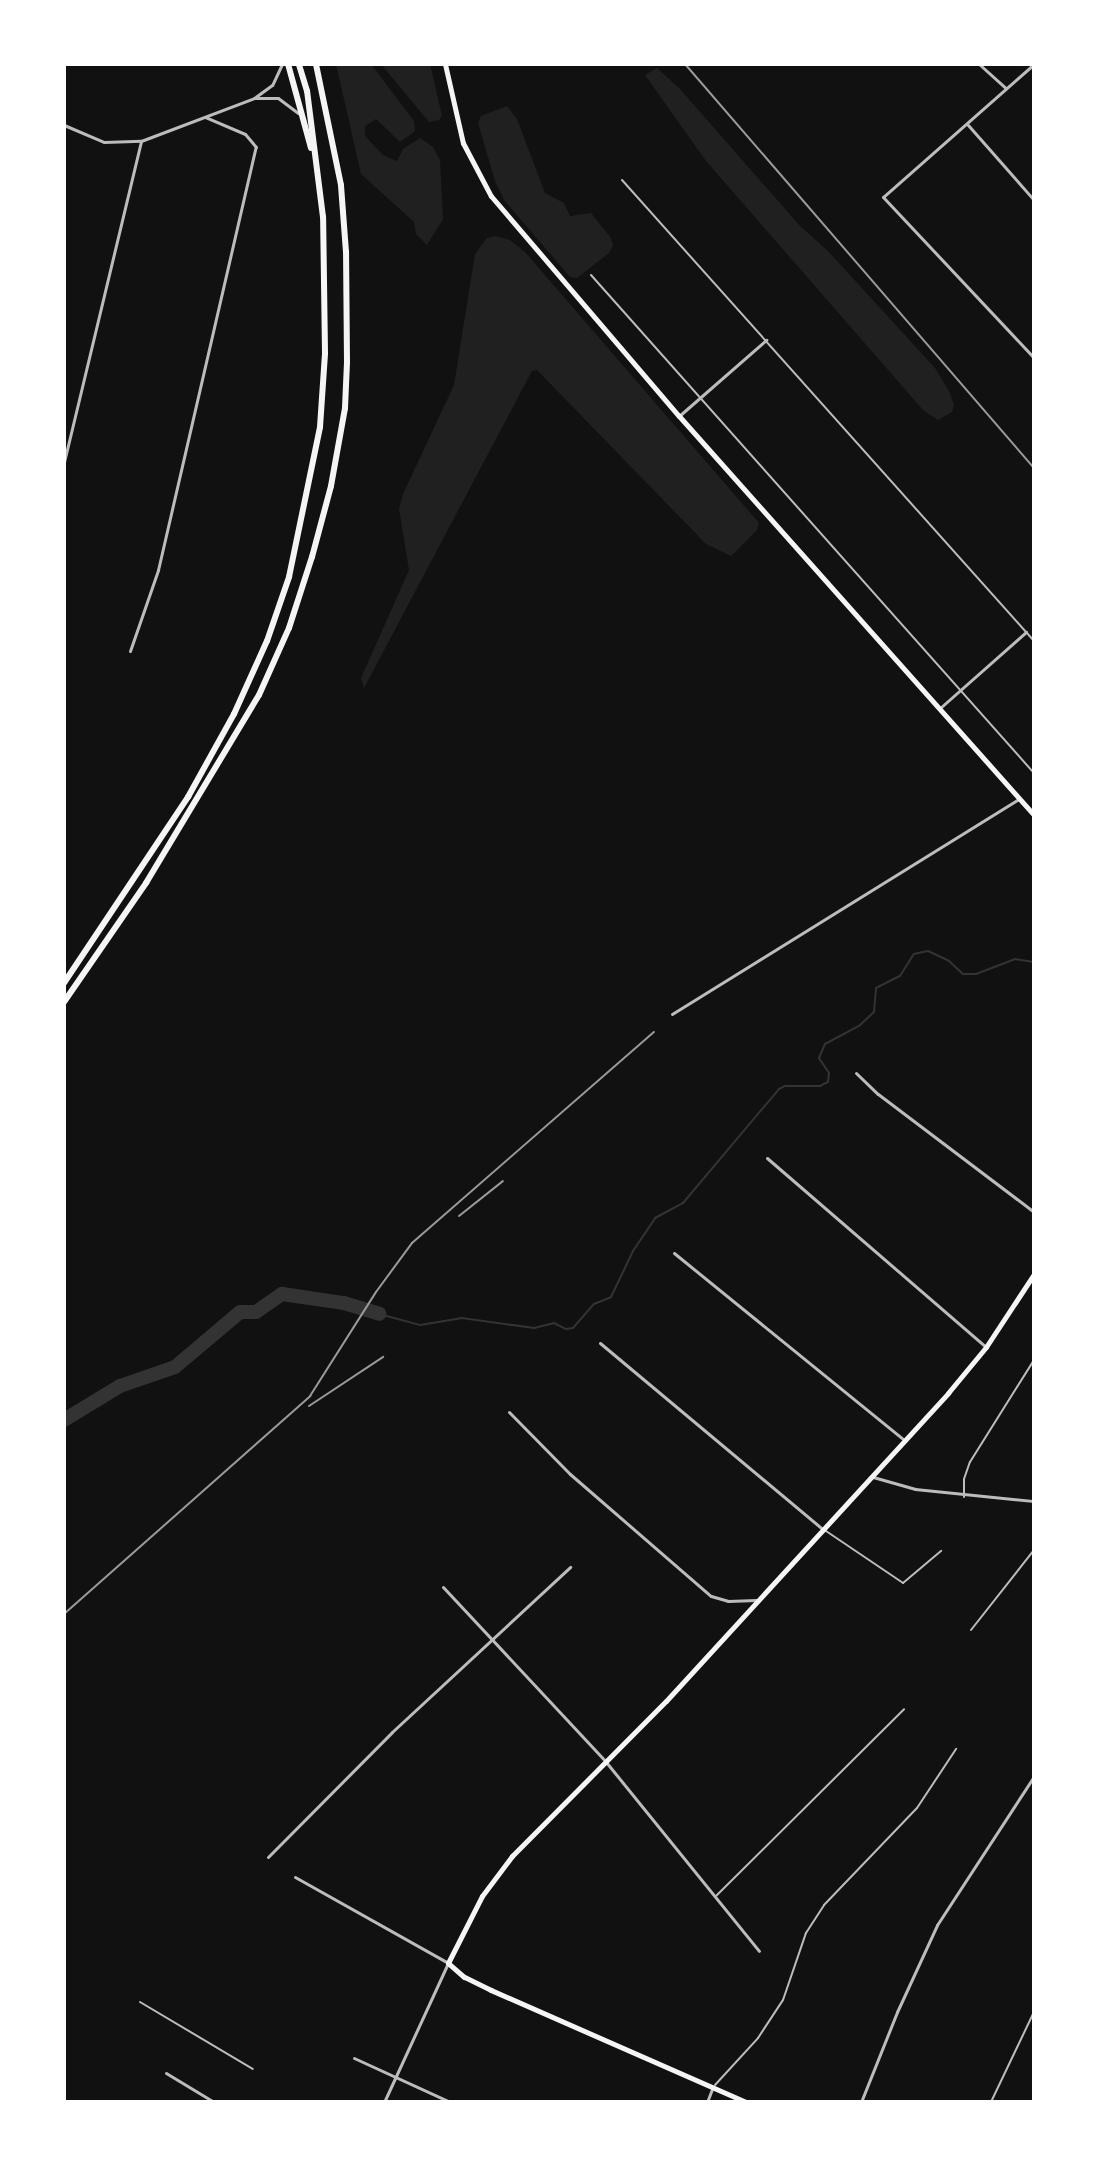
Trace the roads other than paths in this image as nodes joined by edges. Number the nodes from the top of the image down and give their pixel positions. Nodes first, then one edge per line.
1 (285, 64) edge
2 (299, 64) edge
3 (317, 64) edge
4 (445, 64) edge
5 (979, 64) edge
6 (1034, 64) edge
7 (1007, 89) junction
8 (254, 98) junction
9 (205, 117) junction
10 (303, 118) junction
11 (968, 124) junction
12 (64, 125) edge
13 (141, 141) junction
14 (317, 170) junction
15 (622, 180) dead end
16 (1034, 200) edge
17 (591, 275) dead end
18 (766, 340) junction
19 (1034, 358) edge
20 (699, 398) junction
21 (679, 416) junction
22 (64, 462) edge
23 (1026, 632) junction
24 (1034, 641) edge
25 (130, 651) dead end
26 (961, 690) junction
27 (940, 708) junction
28 (1034, 773) edge
29 (1019, 799) junction
30 (1034, 815) edge
31 (66, 979) edge
32 (64, 1002) edge
33 (672, 1014) dead end
34 (856, 1073) dead end
35 (767, 1158) dead end
36 (1034, 1212) edge
37 (674, 1253) dead end
38 (1034, 1274) edge
39 (600, 1343) dead end
40 (986, 1347) junction
41 (1034, 1360) edge
42 (509, 1412) dead end
43 (905, 1441) junction
44 (873, 1477) junction
45 (964, 1497) junction
46 (1034, 1501) edge
47 (825, 1530) junction
48 (1034, 1550) edge
49 (941, 1551) dead end
50 (570, 1567) dead end
51 (443, 1587) dead end
52 (760, 1600) junction
53 (971, 1630) dead end
54 (492, 1640) junction
55 (904, 1709) dead end
56 (956, 1749) dead end
57 (606, 1762) junction
58 (1034, 1776) edge
59 (268, 1857) dead end
60 (295, 1877) dead end
61 (715, 1897) junction
62 (759, 1951) dead end
63 (448, 1963) junction
64 (140, 2002) dead end
65 (1034, 2012) edge
66 (354, 2058) dead end
67 (253, 2069) dead end
68 (166, 2073) dead end
69 (395, 2078) junction
70 (712, 2089) junction
71 (214, 2102) edge
72 (384, 2102) edge
73 (450, 2102) edge
74 (707, 2102) edge
75 (746, 2102) edge
76 (861, 2102) edge
77 (991, 2102) edge

1 - 8 street
1 - 10 highway
2 - 14 highway
3 - 32 highway
4 - 21 main road
5 - 7 street
6 - 7 street
7 - 11 street
8 - 9 street
8 - 10 street
9 - 13 street
9 - 25 street
10 - 14 highway
11 - 16 street
11 - 19 street
12 - 13 street
13 - 22 street
14 - 31 highway
15 - 18 lane
17 - 20 lane
18 - 20 street
18 - 23 lane
20 - 21 street
20 - 26 lane
21 - 27 main road
23 - 24 lane
23 - 26 street
26 - 27 street
26 - 28 lane
27 - 29 main road
29 - 30 main road
29 - 33 street
34 - 36 street
35 - 40 street
37 - 43 street
38 - 40 main road
39 - 47 street
40 - 43 main road
41 - 45 lane
42 - 52 street
43 - 44 main road
44 - 45 street
44 - 47 main road
45 - 46 street
47 - 49 lane
47 - 52 main road
48 - 53 lane
50 - 54 street
51 - 54 street
52 - 57 main road
54 - 57 street
54 - 59 street
55 - 61 lane
56 - 70 lane
57 - 61 street
57 - 63 main road
58 - 76 street
60 - 63 street
61 - 62 street
63 - 69 street
63 - 70 main road
64 - 67 lane
65 - 77 lane
66 - 69 street
68 - 71 street
69 - 72 street
69 - 73 street
70 - 74 street
70 - 75 main road

